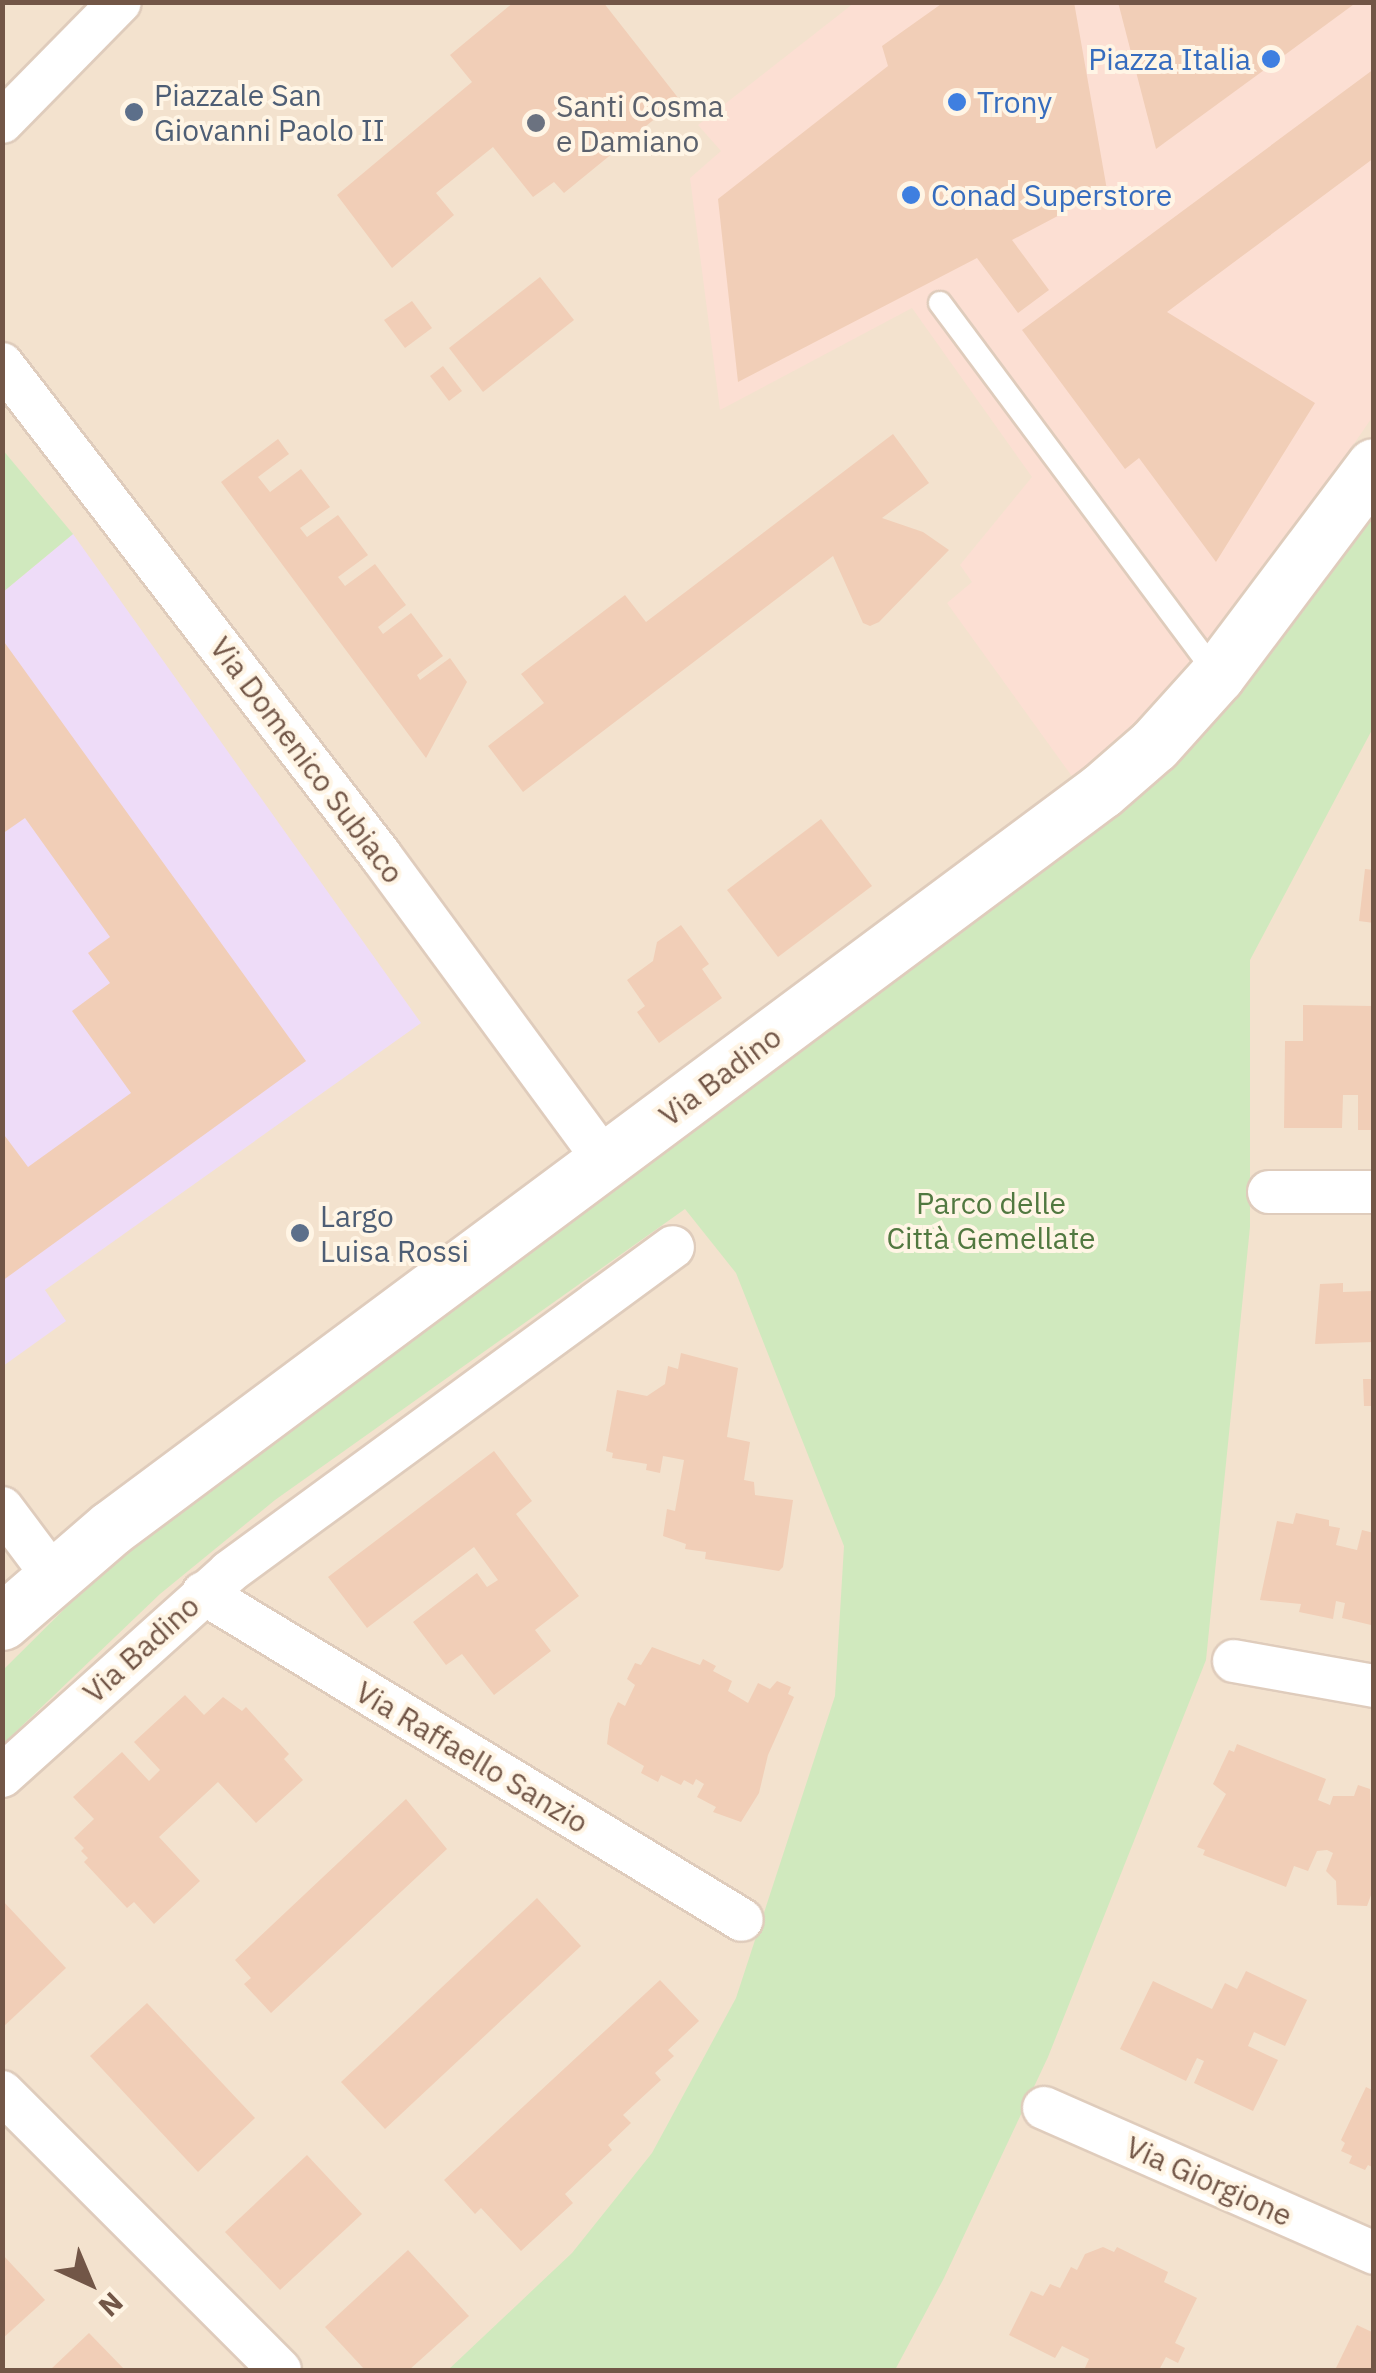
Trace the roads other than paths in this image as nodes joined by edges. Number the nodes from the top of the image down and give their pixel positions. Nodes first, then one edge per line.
1 (120, 2) edge
2 (2, 122) edge
3 (940, 303) dead end
4 (2, 364) edge
5 (1374, 466) edge
6 (1217, 675) junction
7 (605, 1161) junction
8 (1269, 1192) dead end
9 (1374, 1192) edge
10 (674, 1247) dead end
11 (2, 1508) edge
12 (52, 1576) junction
13 (203, 1593) junction
14 (2, 1622) edge
15 (1234, 1661) dead end
16 (1374, 1686) edge
17 (2, 1776) edge
18 (742, 1920) dead end
19 (2, 2092) edge
20 (1044, 2108) dead end
21 (1374, 2254) edge
22 (280, 2370) edge

1 - 2 street
3 - 6 lane
4 - 7 street, Via Domenico Subiaco
5 - 6 street, Via Badino
6 - 7 street, Via Badino
7 - 12 street, Via Badino
8 - 9 street
10 - 13 street, Via Badino
11 - 12 street
12 - 14 street, Via Badino
13 - 17 street, Via Badino
13 - 18 street, Via Raffaello Sanzio
15 - 16 street
19 - 22 street
20 - 21 street, Via Giorgione

